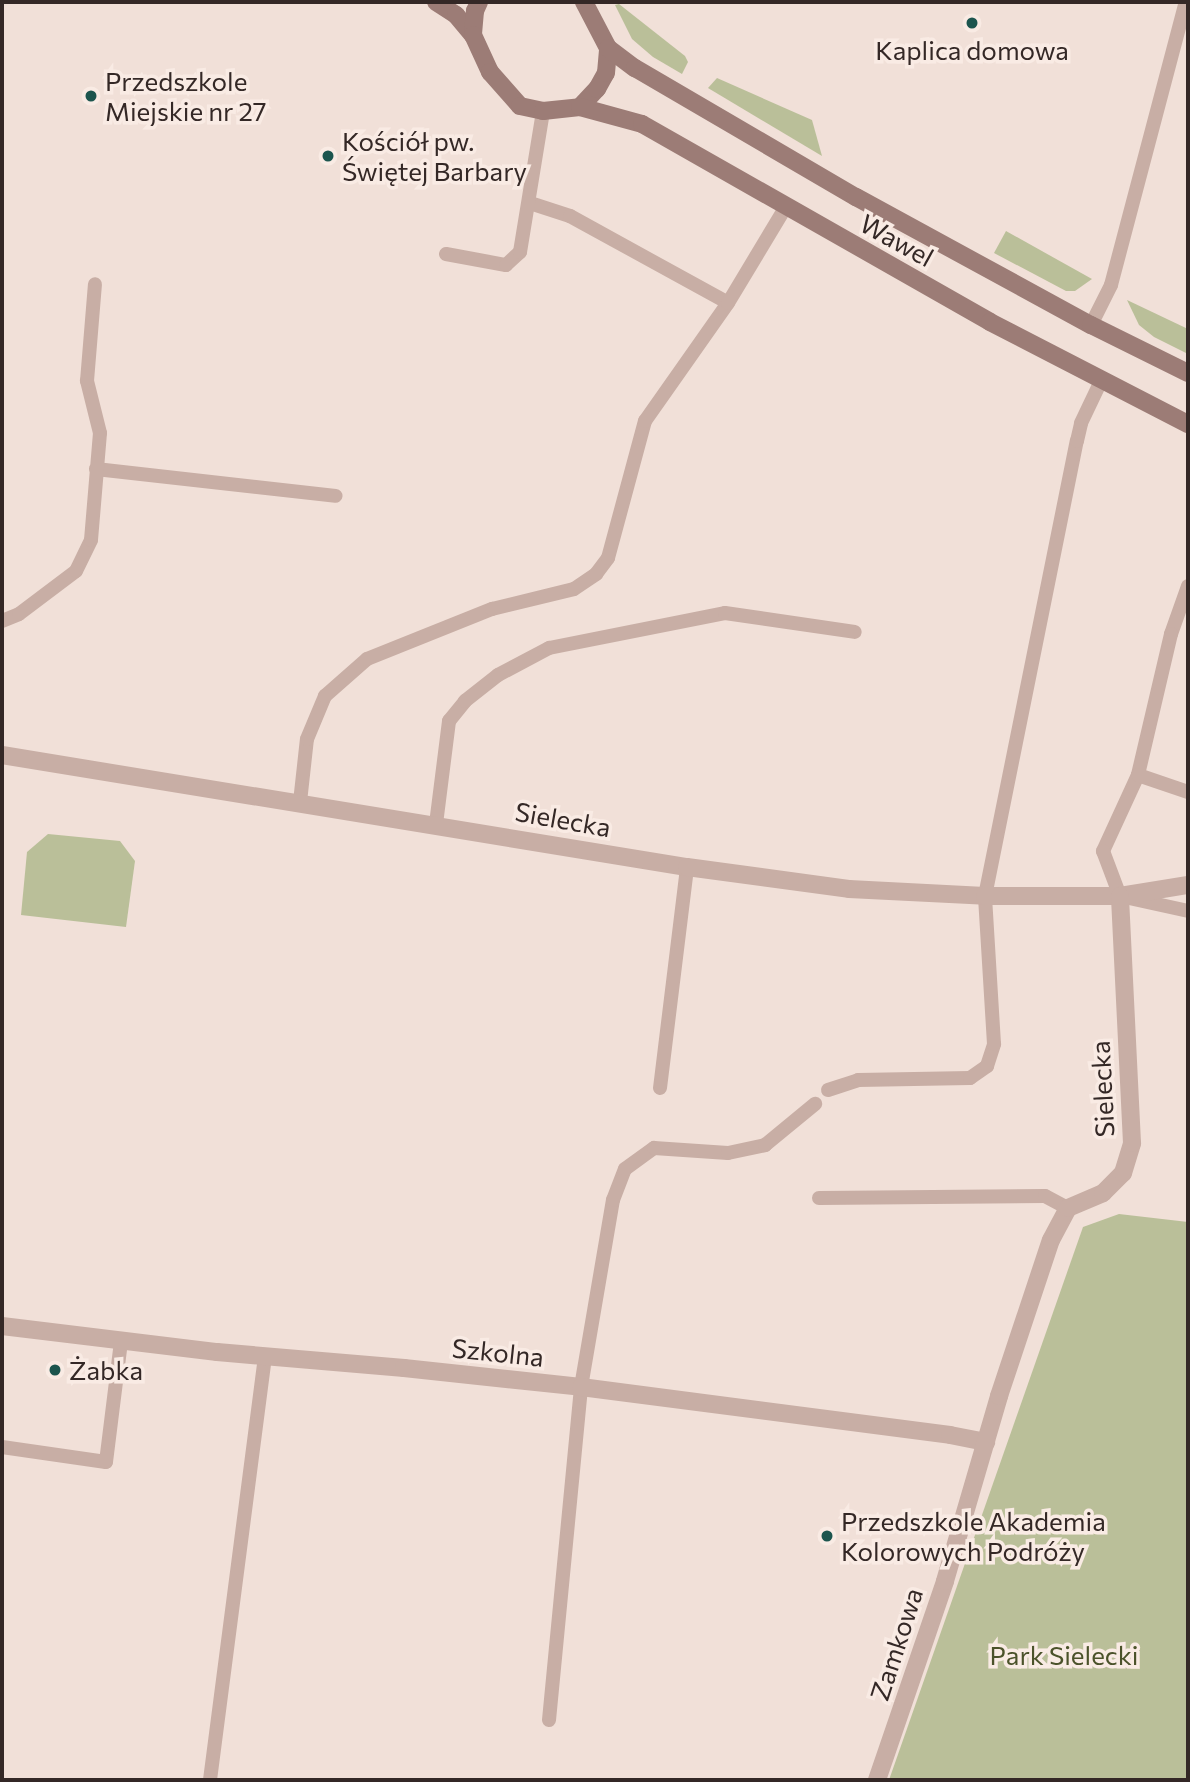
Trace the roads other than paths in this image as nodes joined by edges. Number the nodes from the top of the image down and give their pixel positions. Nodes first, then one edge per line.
1 (436, 2) edge
2 (479, 2) edge
3 (584, 2) edge
4 (1186, 2) edge
5 (473, 35) junction
6 (608, 48) junction
7 (580, 107) junction
8 (543, 111) junction
9 (530, 203) junction
10 (785, 208) junction
11 (446, 254) dead end
12 (95, 284) dead end
13 (728, 303) junction
14 (1091, 325) junction
15 (1188, 373) edge
16 (1101, 380) junction
17 (1188, 424) edge
18 (96, 469) junction
19 (335, 496) dead end
20 (1188, 586) edge
21 (2, 621) edge
22 (855, 632) dead end
23 (2, 755) edge
24 (1138, 775) junction
25 (1188, 792) edge
26 (300, 802) junction
27 (436, 824) junction
28 (687, 866) junction
29 (1188, 885) edge
30 (1120, 896) junction
31 (985, 897) junction
32 (1188, 911) edge
33 (660, 1088) dead end
34 (828, 1090) dead end
35 (815, 1104) dead end
36 (819, 1198) dead end
37 (1068, 1208) junction
38 (2, 1326) edge
39 (121, 1341) junction
40 (265, 1357) junction
41 (581, 1387) junction
42 (986, 1442) junction
43 (2, 1447) edge
44 (548, 1720) dead end
45 (209, 1780) edge
46 (877, 1780) edge

1 - 5 street
2 - 5 street
3 - 6 street
4 - 14 lane
5 - 8 street
6 - 7 street
6 - 14 street, Wawel
7 - 8 street
7 - 10 street, Wawel
8 - 9 lane
9 - 11 lane
9 - 13 lane
10 - 13 lane
10 - 16 street, Wawel
12 - 18 lane
13 - 26 lane
14 - 15 street, Wawel
16 - 17 street, Wawel
16 - 31 lane
18 - 19 lane
18 - 21 lane
20 - 24 lane
22 - 27 lane
23 - 26 street, Sielecka
24 - 25 lane
24 - 30 lane
26 - 27 street, Sielecka
27 - 28 street, Sielecka
28 - 31 street, Sielecka
28 - 33 lane
29 - 30 street, Sielecka
30 - 31 street, Sielecka
30 - 32 lane
30 - 37 street, Sielecka
31 - 34 lane
35 - 41 lane
36 - 37 lane
37 - 42 street
38 - 39 street, Szkolna
39 - 40 street, Szkolna
39 - 43 lane
40 - 41 street, Szkolna
40 - 45 lane
41 - 42 street, Szkolna
41 - 44 lane
42 - 46 street, Zamkowa

